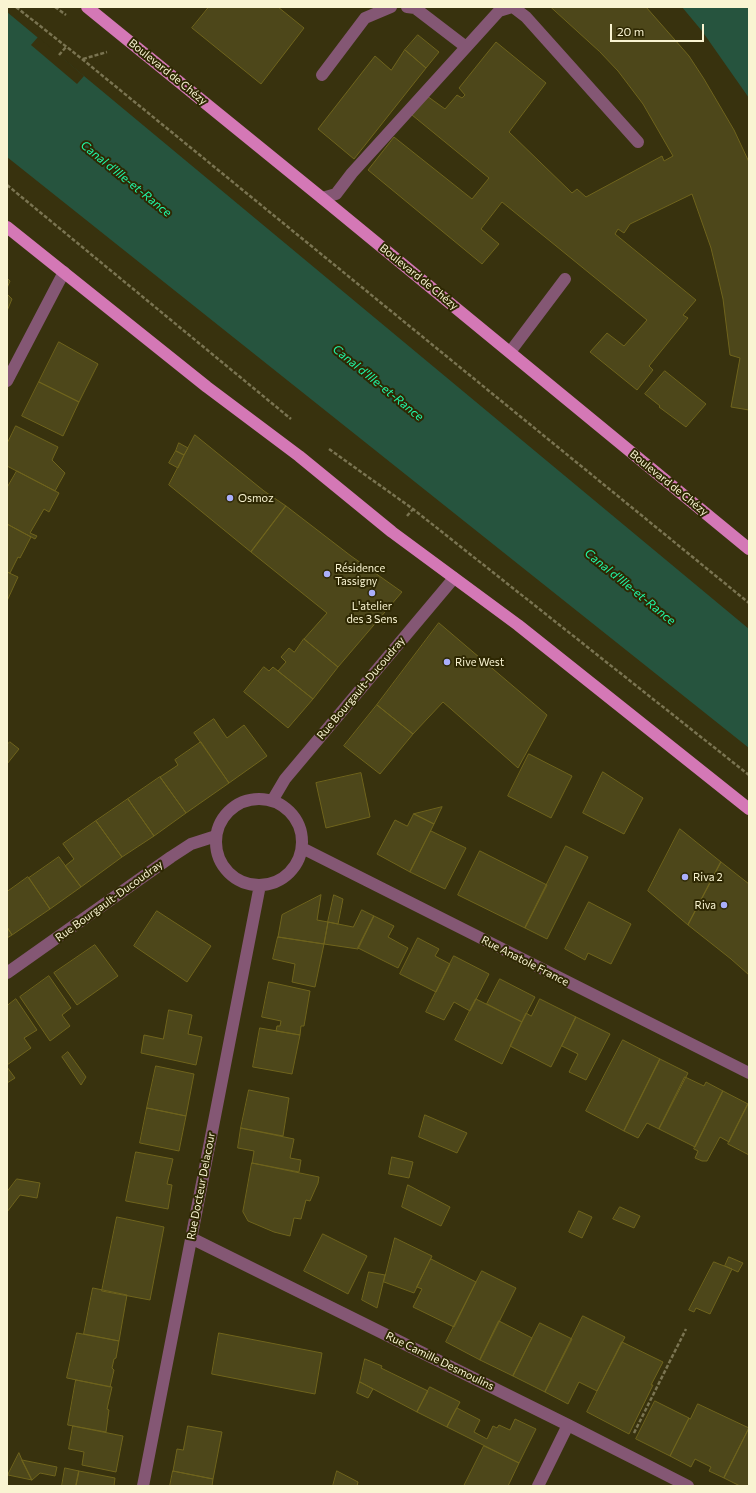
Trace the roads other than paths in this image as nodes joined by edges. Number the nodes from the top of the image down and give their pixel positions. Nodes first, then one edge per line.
1 (87, 7) edge
2 (391, 7) edge
3 (408, 7) edge
4 (513, 7) edge
5 (466, 47) junction
6 (322, 75) dead end
7 (638, 142) dead end
8 (322, 198) junction
9 (7, 227) edge
10 (64, 272) junction
11 (565, 279) dead end
12 (510, 352) junction
13 (7, 381) edge
14 (749, 549) edge
15 (454, 578) junction
16 (272, 801) junction
17 (749, 809) edge
18 (216, 836) junction
19 (302, 848) junction
20 (260, 886) junction
21 (7, 973) edge
22 (749, 1073) edge
23 (191, 1238) junction
24 (568, 1425) junction
25 (143, 1486) edge
26 (538, 1486) edge
27 (688, 1486) edge

1 - 8 main road, Boulevard de Chézy
2 - 6 street
3 - 5 street
4 - 5 street
4 - 7 street
5 - 8 street
8 - 12 main road, Boulevard de Chézy
9 - 10 main road
10 - 13 street
10 - 15 main road
11 - 12 street
12 - 14 main road, Boulevard de Chézy
15 - 16 street, Rue Bourgault-Ducoudray
15 - 17 main road
16 - 18 street
16 - 19 street
18 - 20 street
18 - 21 street, Rue Bourgault-Ducoudray
19 - 20 street
19 - 22 street, Rue Anatole France
20 - 23 street, Rue Docteur Delacour
23 - 24 street, Rue Camille Desmoulins
23 - 25 street, Rue Docteur Delacour
24 - 26 street
24 - 27 street, Rue Camille Desmoulins

